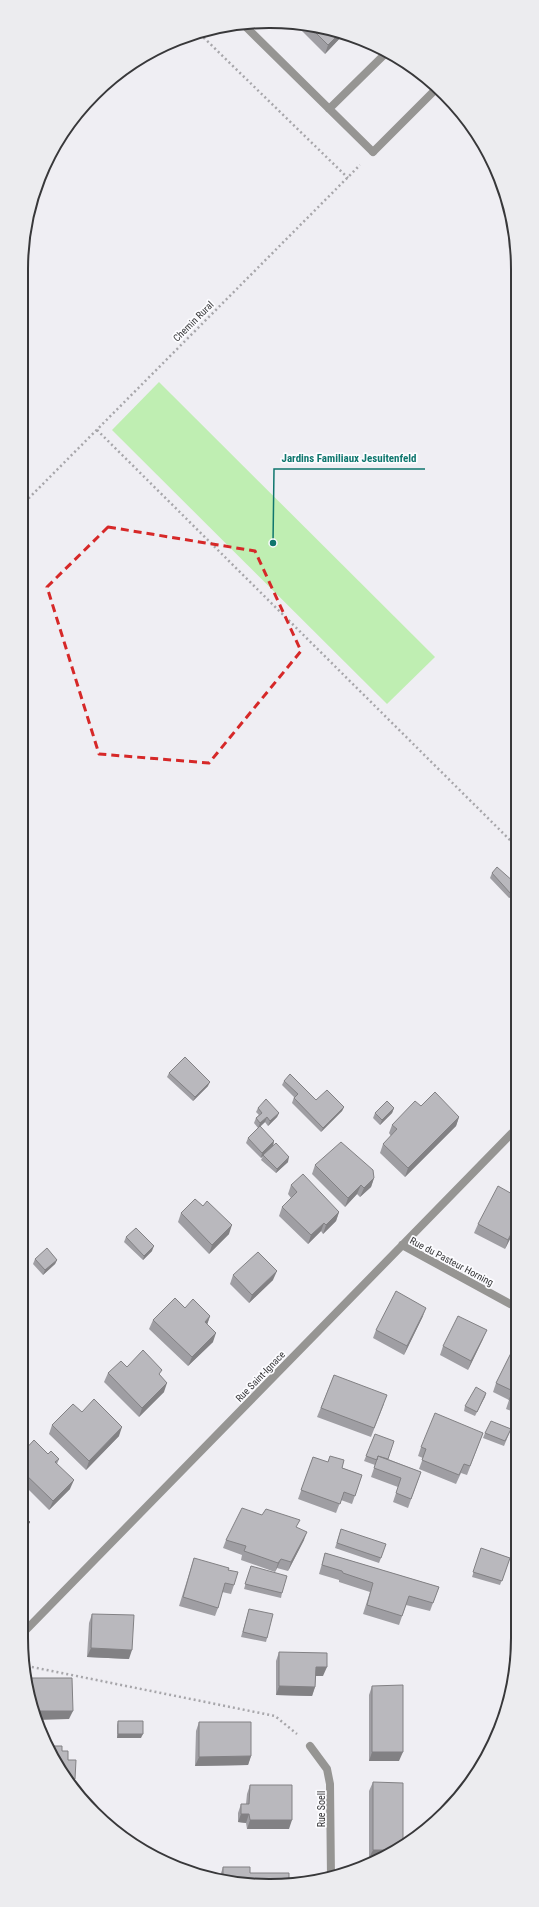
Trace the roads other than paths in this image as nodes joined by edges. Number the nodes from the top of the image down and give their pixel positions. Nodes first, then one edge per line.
1 (248, 29) edge
2 (383, 56) edge
3 (433, 92) edge
4 (329, 109) junction
5 (511, 1134) edge
6 (402, 1245) junction
7 (511, 1304) edge
8 (28, 1628) edge
9 (310, 1746) road end
10 (331, 1871) edge

1 - 4 street
2 - 4 street
3 - 4 street
5 - 6 street, Rue Saint-Ignace
6 - 7 street, Rue du Pasteur Horning
6 - 8 street, Rue Saint-Ignace
9 - 10 street, Rue Soell

